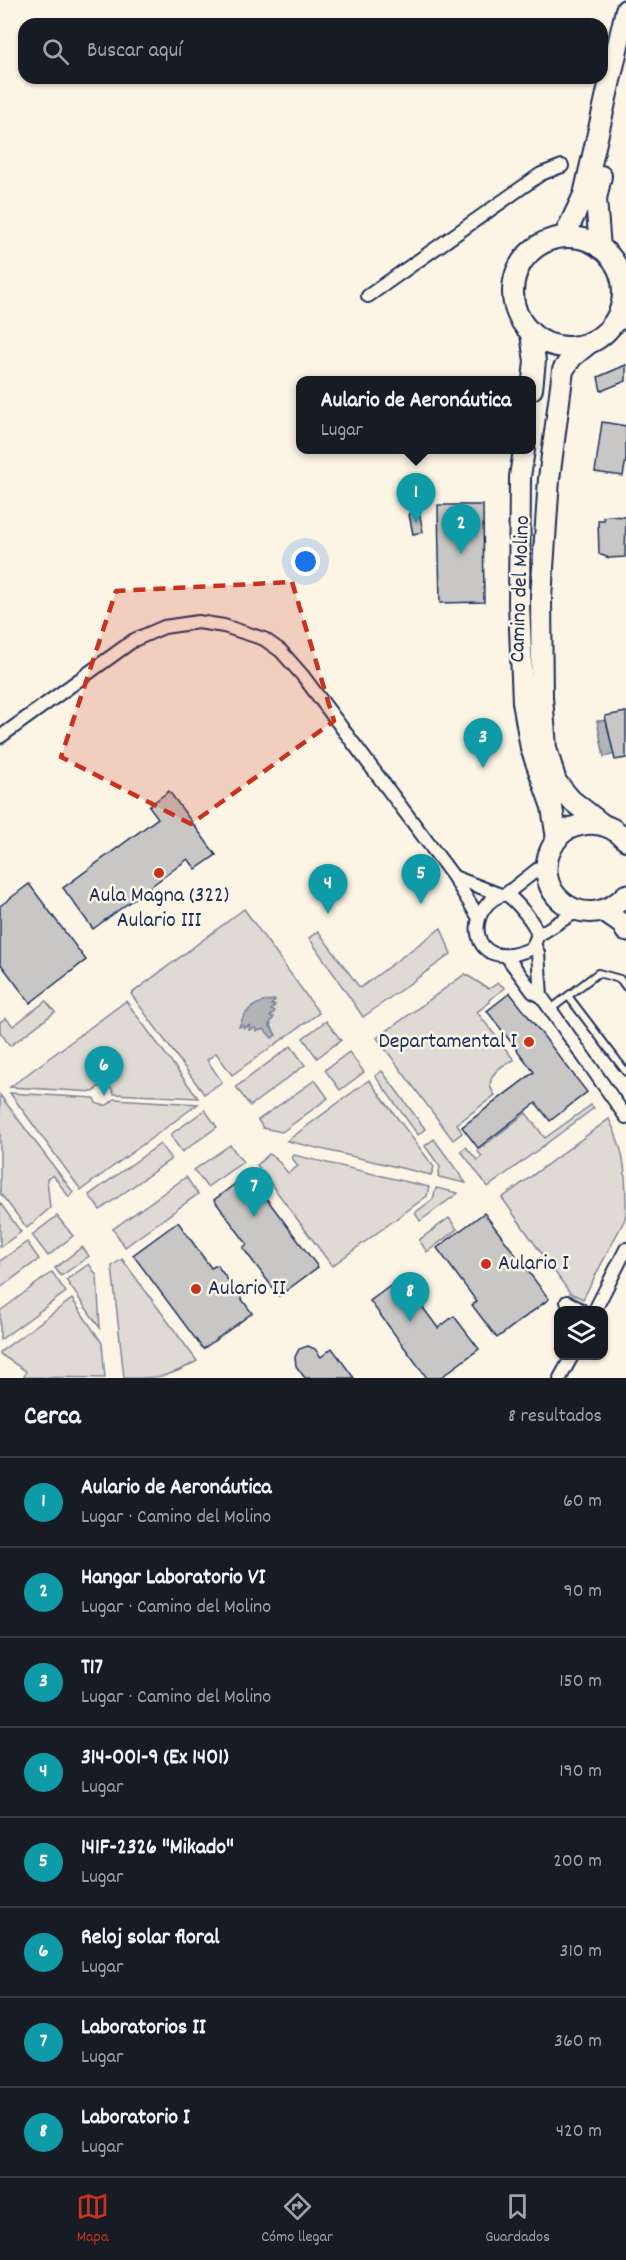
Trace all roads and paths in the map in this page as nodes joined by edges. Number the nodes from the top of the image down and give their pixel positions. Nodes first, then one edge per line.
1 (626, 10) edge
2 (626, 65) edge
3 (562, 166) dead end
4 (564, 237) junction
5 (600, 248) junction
6 (625, 291) edge
7 (368, 297) dead end
8 (621, 320) edge
9 (531, 334) junction
10 (589, 343) junction
11 (533, 376) edge
12 (523, 454) edge
13 (0, 737) edge
14 (613, 824) edge
15 (557, 839) junction
16 (626, 840) edge
17 (547, 862) junction
18 (453, 876) junction
19 (503, 895) junction
20 (626, 896) edge
21 (577, 910) junction
22 (603, 911) junction
23 (479, 918) junction
24 (626, 931) edge
25 (536, 940) junction
26 (507, 957) junction
27 (626, 987) edge
28 (541, 996) junction
29 (568, 996) junction
30 (550, 1010) junction
31 (626, 1072) edge
32 (626, 1117) edge
33 (626, 1249) edge
34 (567, 1302) dead end
35 (573, 1306) edge
36 (598, 1306) edge
37 (570, 1360) edge
38 (560, 1378) edge

1 - 4 main road
2 - 5 main road
3 - 7 street
4 - 5 main road
4 - 9 main road
5 - 6 main road
6 - 8 main road
8 - 10 main road
9 - 10 main road
9 - 11 main road
10 - 14 main road, Camino del Molino
12 - 15 main road, Camino del Molino
13 - 18 street
14 - 15 main road
14 - 16 main road, Camino del Molino
15 - 17 main road
17 - 19 street
17 - 21 main road
18 - 19 street
18 - 23 street
19 - 23 street
19 - 25 street
20 - 22 main road
21 - 22 main road
21 - 25 street
22 - 24 main road
23 - 26 street
25 - 26 street
25 - 28 street
26 - 28 street
27 - 29 lane
28 - 30 street
29 - 30 lane
29 - 31 lane
30 - 32 street
33 - 36 street
34 - 35 street
37 - 38 street

